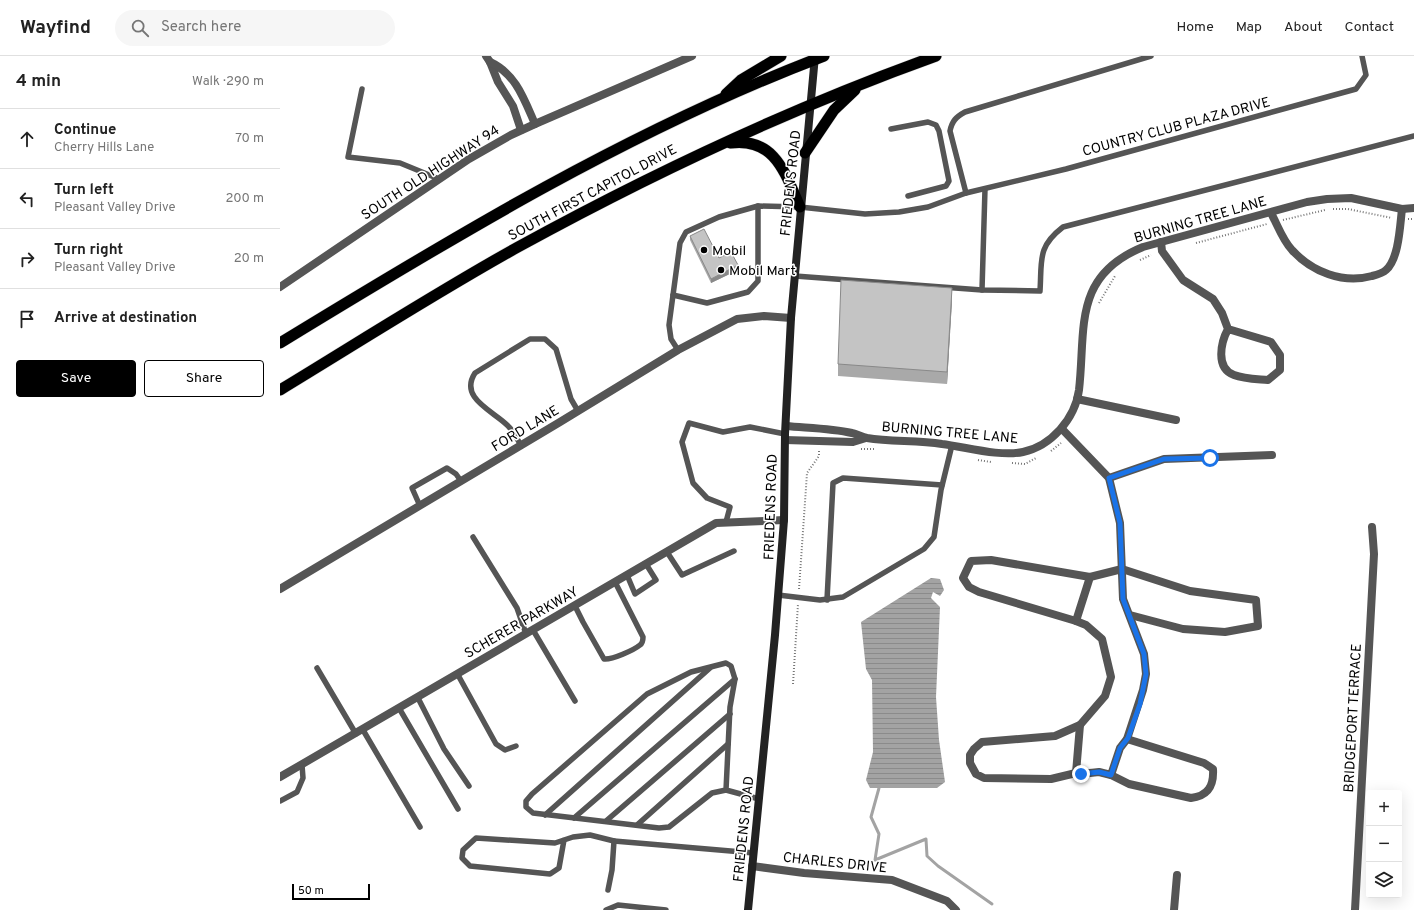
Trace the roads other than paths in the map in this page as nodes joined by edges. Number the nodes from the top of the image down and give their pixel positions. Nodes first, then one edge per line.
1 (692, 56) edge
2 (782, 56) edge
3 (936, 56) edge
4 (1151, 56) edge
5 (1362, 56) edge
6 (818, 57) edge
7 (488, 59) edge
8 (865, 82) junction
9 (362, 89) dead end
10 (720, 100) junction
11 (810, 104) junction
12 (535, 124) junction
13 (891, 129) dead end
14 (521, 130) junction
15 (1414, 136) edge
16 (720, 144) junction
17 (805, 153) junction
18 (439, 179) junction
19 (985, 188) junction
20 (966, 194) junction
21 (908, 196) dead end
22 (758, 206) junction
23 (800, 207) junction
24 (1414, 208) edge
25 (1402, 209) junction
26 (1271, 213) junction
27 (1161, 242) junction
28 (795, 276) junction
29 (280, 287) edge
30 (982, 290) junction
31 (673, 295) junction
32 (791, 318) junction
33 (1228, 329) junction
34 (280, 343) edge
35 (678, 350) junction
36 (280, 390) edge
37 (1077, 399) junction
38 (578, 411) junction
39 (1176, 420) dead end
40 (1062, 428) junction
41 (785, 433) junction
42 (866, 438) junction
43 (522, 445) junction
44 (952, 445) junction
45 (1272, 456) dead end
46 (1109, 478) junction
47 (461, 481) junction
48 (942, 485) junction
49 (420, 506) junction
50 (784, 520) junction
51 (726, 522) junction
52 (1372, 527) dead end
53 (473, 537) dead end
54 (734, 551) dead end
55 (667, 552) junction
56 (646, 564) junction
57 (1122, 569) junction
58 (627, 575) junction
59 (1090, 577) junction
60 (615, 582) junction
61 (280, 589) edge
62 (778, 595) junction
63 (827, 600) junction
64 (575, 606) junction
65 (1130, 615) junction
66 (1076, 621) junction
67 (530, 632) junction
68 (711, 667) junction
69 (317, 668) dead end
70 (458, 675) junction
71 (734, 679) junction
72 (418, 698) junction
73 (575, 700) dead end
74 (400, 708) junction
75 (730, 714) junction
76 (1080, 724) junction
77 (360, 732) junction
78 (1128, 738) junction
79 (728, 744) junction
80 (516, 746) dead end
81 (302, 765) junction
82 (1076, 773) junction
83 (1111, 775) junction
84 (280, 778) edge
85 (469, 786) dead end
86 (726, 790) junction
87 (759, 799) junction
88 (280, 801) edge
89 (458, 809) dead end
90 (545, 815) junction
91 (574, 818) junction
92 (606, 821) junction
93 (637, 825) junction
94 (420, 826) dead end
95 (564, 840) junction
96 (614, 841) junction
97 (754, 853) junction
98 (752, 866) junction
99 (1177, 875) dead end
100 (608, 890) dead end
101 (606, 910) edge
102 (666, 910) edge
103 (748, 910) edge
104 (956, 910) edge
105 (1174, 910) edge
106 (1355, 910) edge

1 - 12 street, SOUTH OLD HIGHWAY 94
2 - 10 highway
3 - 8 highway, SOUTH FIRST CAPITOL DRIVE
4 - 20 lane
5 - 19 lane, COUNTRY CLUB PLAZA DRIVE
6 - 10 highway, SOUTH FIRST CAPITOL DRIVE
6 - 11 main road, FRIEDENS ROAD
7 - 12 street
7 - 14 street
8 - 11 highway, SOUTH FIRST CAPITOL DRIVE
8 - 17 highway
9 - 18 lane
10 - 34 highway, SOUTH FIRST CAPITOL DRIVE
11 - 16 highway, SOUTH FIRST CAPITOL DRIVE
11 - 17 main road, FRIEDENS ROAD
12 - 14 street, SOUTH OLD HIGHWAY 94
13 - 21 lane
14 - 18 street, SOUTH OLD HIGHWAY 94
15 - 30 lane
16 - 23 highway
16 - 36 highway, SOUTH FIRST CAPITOL DRIVE
17 - 23 main road, FRIEDENS ROAD
18 - 29 street, SOUTH OLD HIGHWAY 94
19 - 20 lane, COUNTRY CLUB PLAZA DRIVE
19 - 30 lane
20 - 23 lane, COUNTRY CLUB PLAZA DRIVE
22 - 23 lane, COUNTRY CLUB PLAZA DRIVE
22 - 31 lane, COUNTRY CLUB PLAZA DRIVE
22 - 31 lane
23 - 28 main road, FRIEDENS ROAD
24 - 25 street, BURNING TREE LANE
25 - 26 street, BURNING TREE LANE
25 - 26 street
26 - 27 street, BURNING TREE LANE
27 - 33 street
27 - 37 street, BURNING TREE LANE
28 - 30 lane
28 - 32 main road, FRIEDENS ROAD
31 - 35 lane, COUNTRY CLUB PLAZA DRIVE
32 - 35 street, FORD LANE
32 - 41 main road, FRIEDENS ROAD
33 - 33 street
35 - 38 street, FORD LANE
37 - 39 street
37 - 40 street, BURNING TREE LANE
38 - 43 street, FORD LANE
38 - 43 lane
40 - 44 street, BURNING TREE LANE
40 - 46 street
41 - 42 street, BURNING TREE LANE
41 - 42 street, BURNING TREE LANE
41 - 50 main road, FRIEDENS ROAD
41 - 51 lane
42 - 44 street, BURNING TREE LANE
43 - 47 street, FORD LANE
44 - 48 lane
45 - 46 street
46 - 57 street
47 - 49 street, FORD LANE
47 - 49 lane
48 - 63 lane
48 - 63 lane
49 - 61 street, FORD LANE
50 - 51 street, SCHERER PARKWAY
50 - 62 main road, FRIEDENS ROAD
51 - 55 street, SCHERER PARKWAY
52 - 106 street, BRIDGEPORT TERRACE
53 - 67 lane
54 - 55 lane
55 - 56 street, SCHERER PARKWAY
56 - 58 street, SCHERER PARKWAY
56 - 58 lane
57 - 59 street
57 - 65 street
57 - 65 street
58 - 60 street, SCHERER PARKWAY
59 - 66 street
59 - 66 street
60 - 64 street, SCHERER PARKWAY
60 - 64 lane
62 - 63 lane
62 - 87 main road, FRIEDENS ROAD
64 - 67 street, SCHERER PARKWAY
65 - 78 street
66 - 76 street
67 - 70 street, SCHERER PARKWAY
67 - 73 lane
68 - 71 lane
68 - 90 lane
68 - 90 lane
69 - 77 lane
70 - 72 street, SCHERER PARKWAY
70 - 80 lane
71 - 75 lane
71 - 91 lane
72 - 74 street, SCHERER PARKWAY
72 - 85 lane
74 - 77 street, SCHERER PARKWAY
74 - 89 lane
75 - 79 lane
75 - 92 lane
76 - 82 street
76 - 82 street
77 - 81 street, SCHERER PARKWAY
77 - 94 lane
78 - 83 street
78 - 83 street
79 - 86 lane
79 - 93 lane
81 - 84 street, SCHERER PARKWAY
81 - 88 lane
82 - 83 street
86 - 87 lane
86 - 93 lane
87 - 97 main road, FRIEDENS ROAD
90 - 91 lane
91 - 92 lane
92 - 93 lane
95 - 95 lane
95 - 96 lane
96 - 97 lane
96 - 100 lane
97 - 98 main road, FRIEDENS ROAD
98 - 103 main road, FRIEDENS ROAD
98 - 104 street, CHARLES DRIVE
99 - 105 street
101 - 102 lane

